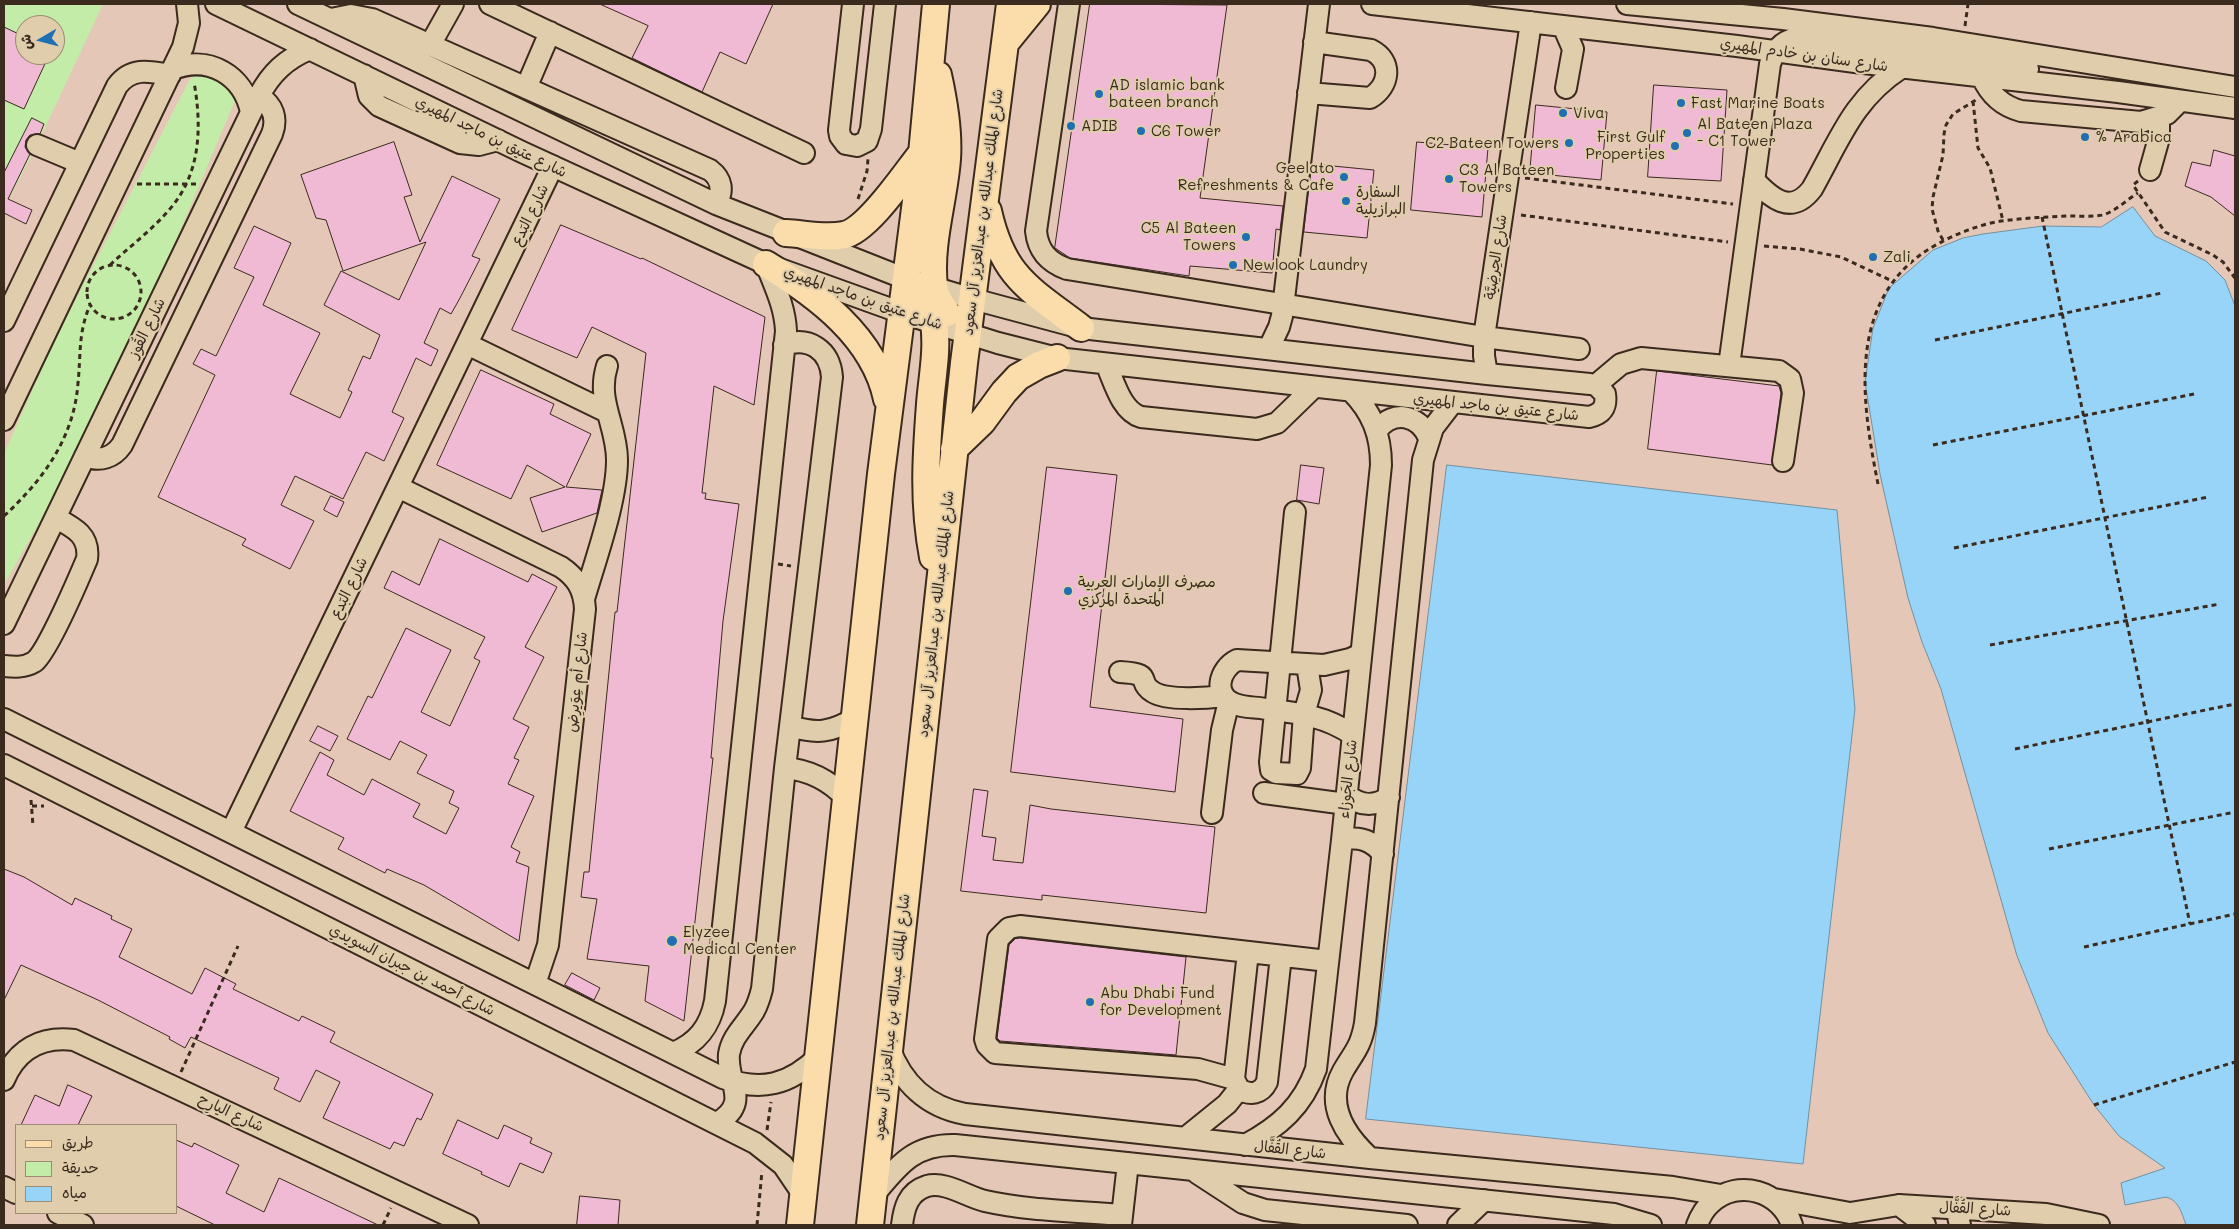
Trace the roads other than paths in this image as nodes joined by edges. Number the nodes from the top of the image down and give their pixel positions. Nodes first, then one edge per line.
1 (187, 4) edge
2 (216, 4) edge
3 (298, 4) edge
4 (453, 4) edge
5 (490, 4) edge
6 (853, 4) edge
7 (885, 4) edge
8 (936, 4) edge
9 (1010, 4) edge
10 (1036, 4) edge
11 (1070, 4) edge
12 (1319, 4) edge
13 (1372, 4) edge
14 (1627, 4) edge
15 (331, 19) junction
16 (1530, 22) junction
17 (1563, 26) junction
18 (1597, 30) junction
19 (550, 32) junction
20 (1005, 42) junction
21 (1314, 42) junction
22 (430, 45) junction
23 (310, 49) junction
24 (1574, 49) junction
25 (1774, 52) junction
26 (932, 55) junction
27 (2060, 60) junction
28 (1901, 68) junction
29 (177, 69) junction
30 (2235, 87) edge
31 (526, 88) junction
32 (1566, 88) dead end
33 (1982, 90) junction
34 (1308, 93) junction
35 (2180, 101) junction
36 (255, 104) junction
37 (2235, 108) edge
38 (2159, 118) junction
39 (37, 144) dead end
40 (804, 153) dead end
41 (922, 154) junction
42 (80, 163) junction
43 (553, 166) junction
44 (2150, 170) road end
45 (1754, 180) junction
46 (986, 198) junction
47 (716, 204) junction
48 (786, 233) junction
49 (766, 264) junction
50 (177, 265) junction
51 (204, 277) junction
52 (906, 279) junction
53 (934, 287) junction
54 (973, 299) junction
55 (1284, 304) junction
56 (902, 313) junction
57 (4, 321) edge
58 (934, 323) junction
59 (1080, 328) junction
60 (968, 333) junction
61 (1484, 337) junction
62 (467, 344) junction
63 (784, 346) junction
64 (1268, 348) junction
65 (1579, 349) dead end
66 (1057, 358) junction
67 (1106, 364) junction
68 (607, 366) dead end
69 (1730, 366) junction
70 (1487, 374) junction
71 (1596, 385) junction
72 (1314, 387) junction
73 (1351, 391) junction
74 (1453, 402) junction
75 (607, 412) junction
76 (888, 415) junction
77 (4, 420) edge
78 (1377, 430) junction
79 (1429, 438) junction
80 (954, 449) junction
81 (85, 456) junction
82 (1783, 461) dead end
83 (398, 488) junction
84 (1295, 512) dead end
85 (56, 518) junction
86 (939, 582) junction
87 (584, 598) junction
88 (5, 620) edge
89 (1362, 654) junction
90 (1282, 663) junction
91 (1307, 665) junction
92 (4, 666) edge
93 (1120, 672) dead end
94 (1227, 699) junction
95 (1276, 710) junction
96 (1304, 714) junction
97 (855, 718) junction
98 (4, 719) edge
99 (790, 726) junction
100 (1353, 735) junction
101 (4, 765) edge
102 (785, 768) junction
103 (1264, 793) dead end
104 (1388, 796) junction
105 (846, 798) junction
106 (1346, 799) junction
107 (1212, 813) dead end
108 (231, 832) junction
109 (1342, 840) junction
110 (1383, 854) junction
111 (1248, 952) junction
112 (1281, 956) junction
113 (1328, 961) junction
114 (535, 984) junction
115 (889, 1047) junction
116 (674, 1053) junction
117 (819, 1056) junction
118 (1316, 1068) junction
119 (1342, 1072) junction
120 (4, 1080) edge
121 (733, 1082) junction
122 (1236, 1084) junction
123 (974, 1115) junction
124 (717, 1123) junction
125 (1184, 1138) junction
126 (1245, 1145) junction
127 (965, 1146) junction
128 (1370, 1158) junction
129 (1128, 1163) junction
130 (1193, 1170) junction
131 (1721, 1195) junction
132 (804, 1196) junction
133 (873, 1196) junction
134 (1774, 1199) junction
135 (1484, 1200) junction
136 (1899, 1205) junction
137 (1850, 1213) junction
138 (60, 1214) edge
139 (1958, 1217) edge
140 (1122, 1220) edge
141 (2045, 1220) edge
142 (83, 1225) edge
143 (468, 1225) edge
144 (800, 1225) edge
145 (870, 1225) edge
146 (902, 1225) edge
147 (1408, 1225) edge
148 (1458, 1225) edge
149 (1651, 1225) edge
150 (1697, 1225) edge
151 (1792, 1225) edge
152 (1835, 1225) edge
153 (1925, 1225) edge
154 (2098, 1225) edge

1 - 29 street
2 - 23 street, شارع عتيق بن ماجد المهيري
3 - 15 street
4 - 22 street
5 - 19 street
6 - 7 street
8 - 26 main road
9 - 20 main road, شارع الملك عبدالله بن عبدالعزيز آل سعود
10 - 20 main road
11 - 55 street
12 - 21 street
13 - 16 street, شارع سنان بن خادم المهيري
14 - 27 street, شارع سنان بن خادم المهيري
15 - 22 street
15 - 47 street
16 - 17 street, شارع سنان بن خادم المهيري
16 - 61 street, شارع الحِرضِيَّة
17 - 18 street, شارع سنان بن خادم المهيري
17 - 24 street
18 - 24 street
18 - 25 street, شارع سنان بن خادم المهيري
19 - 31 street
19 - 40 street
20 - 46 main road, شارع الملك عبدالله بن عبدالعزيز آل سعود
21 - 34 street
21 - 34 street
22 - 31 street
23 - 36 street, شارع القُوز
23 - 43 street, شارع عتيق بن ماجد المهيري
24 - 32 street
25 - 27 street
25 - 28 street, شارع سنان بن خادم المهيري
25 - 45 street
26 - 41 main road
26 - 53 main road
27 - 30 street, شارع سنان بن خادم المهيري
28 - 33 street, شارع سنان بن خادم المهيري
28 - 45 street
29 - 36 street
29 - 42 street
29 - 77 street
31 - 47 street
33 - 35 street, شارع سنان بن خادم المهيري
33 - 38 street
34 - 55 street
35 - 37 street, شارع سنان بن خادم المهيري
35 - 38 street
36 - 50 street, شارع القُوز
36 - 51 street
38 - 44 street
39 - 42 street
41 - 48 main road
41 - 52 main road
42 - 57 street
43 - 49 street, شارع عتيق بن ماجد المهيري
43 - 62 street, شارع البَدع
45 - 69 street
46 - 54 main road, شارع الملك عبدالله بن عبدالعزيز آل سعود
46 - 59 main road
47 - 48 street
48 - 52 street
49 - 56 street, شارع عتيق بن ماجد المهيري
49 - 63 street
49 - 76 main road
50 - 51 street
50 - 81 street, شارع القُوز
51 - 81 street
52 - 53 street
52 - 56 main road
52 - 58 main road
53 - 54 street
53 - 60 main road
54 - 59 street
54 - 60 main road, شارع الملك عبدالله بن عبدالعزيز آل سعود
55 - 61 street
55 - 64 street
56 - 58 street, شارع عتيق بن ماجد المهيري
56 - 76 main road
58 - 60 street, شارع عتيق بن ماجد المهيري
58 - 86 main road
59 - 64 street
60 - 66 street, شارع عتيق بن ماجد المهيري
60 - 80 main road, شارع الملك عبدالله بن عبدالعزيز آل سعود
61 - 65 street
61 - 70 street, شارع الحِرضِيَّة
62 - 75 street
62 - 83 street, شارع البَدع
63 - 99 street
63 - 116 street
64 - 70 street
66 - 67 street, شارع عتيق بن ماجد المهيري
66 - 80 main road
67 - 72 street, شارع عتيق بن ماجد المهيري
67 - 72 street
68 - 75 street, شارع أم عِوَيرِض
69 - 71 street
69 - 82 street
70 - 71 street
71 - 74 street, شارع عتيق بن ماجد المهيري
72 - 73 street, شارع عتيق بن ماجد المهيري
73 - 74 street, شارع عتيق بن ماجد المهيري
73 - 78 street, شارع الجَوزاء
74 - 79 street
75 - 87 street, شارع أم عِوَيرِض
76 - 97 main road
78 - 79 street
78 - 89 street, شارع الجَوزاء
79 - 104 street
80 - 86 main road, شارع الملك عبدالله بن عبدالعزيز آل سعود
81 - 85 street, شارع القُوز
83 - 87 street
83 - 108 street, شارع البَدع
84 - 90 street
85 - 88 street, شارع القُوز
85 - 92 street
86 - 115 main road, شارع الملك عبدالله بن عبدالعزيز آل سعود
87 - 114 street, شارع أم عِوَيرِض
89 - 91 street
89 - 100 street, شارع الجَوزاء
90 - 91 street
90 - 94 street
90 - 95 street
91 - 96 street
93 - 94 street
94 - 95 street
94 - 107 street
95 - 96 street
95 - 96 street
96 - 100 street
97 - 99 street
97 - 105 main road
98 - 108 street
99 - 102 street
100 - 106 street, شارع الجَوزاء
101 - 124 street, شارع أحمد بن جبران السويدي
102 - 105 street
102 - 121 street
103 - 106 street
104 - 106 street
104 - 110 street
105 - 117 main road
106 - 109 street, شارع الجَوزاء
108 - 114 street
109 - 110 street
109 - 113 street, شارع الجَوزاء
110 - 119 street
111 - 112 street
111 - 122 street
111 - 122 street
112 - 113 street
112 - 122 street
113 - 118 street, شارع الجَوزاء
114 - 116 street
115 - 123 street, شارع القُفَّال
115 - 133 main road, شارع الملك عبدالله بن عبدالعزيز آل سعود
116 - 121 street
117 - 121 street
117 - 132 main road
118 - 119 street
118 - 126 street, شارع الجَوزاء
119 - 128 street
120 - 143 street, شارع اليارِح
121 - 124 street
122 - 125 street
123 - 125 street, شارع القُفَّال
123 - 127 street
124 - 132 street, شارع أحمد بن جبران السويدي
125 - 126 street, شارع القُفَّال
126 - 128 street, شارع القُفَّال
127 - 129 street, شارع القُفَّال
127 - 133 street, شارع القُفَّال
128 - 131 street, شارع القُفَّال
129 - 130 street, شارع القُفَّال
129 - 140 street
130 - 135 street, شارع القُفَّال
130 - 147 street
131 - 134 street, شارع القُفَّال
131 - 150 street
132 - 144 main road
133 - 145 main road, شارع الملك عبدالله بن عبدالعزيز آل سعود
134 - 137 street, شارع القُفَّال
134 - 151 street
135 - 148 street
135 - 149 street, شارع القُفَّال
136 - 137 street, شارع القُفَّال
136 - 139 street, شارع القُفَّال
136 - 153 street
137 - 152 street, شارع القُفَّال
138 - 142 street
139 - 141 street, شارع القُفَّال
140 - 146 street
141 - 154 street, شارع القُفَّال

